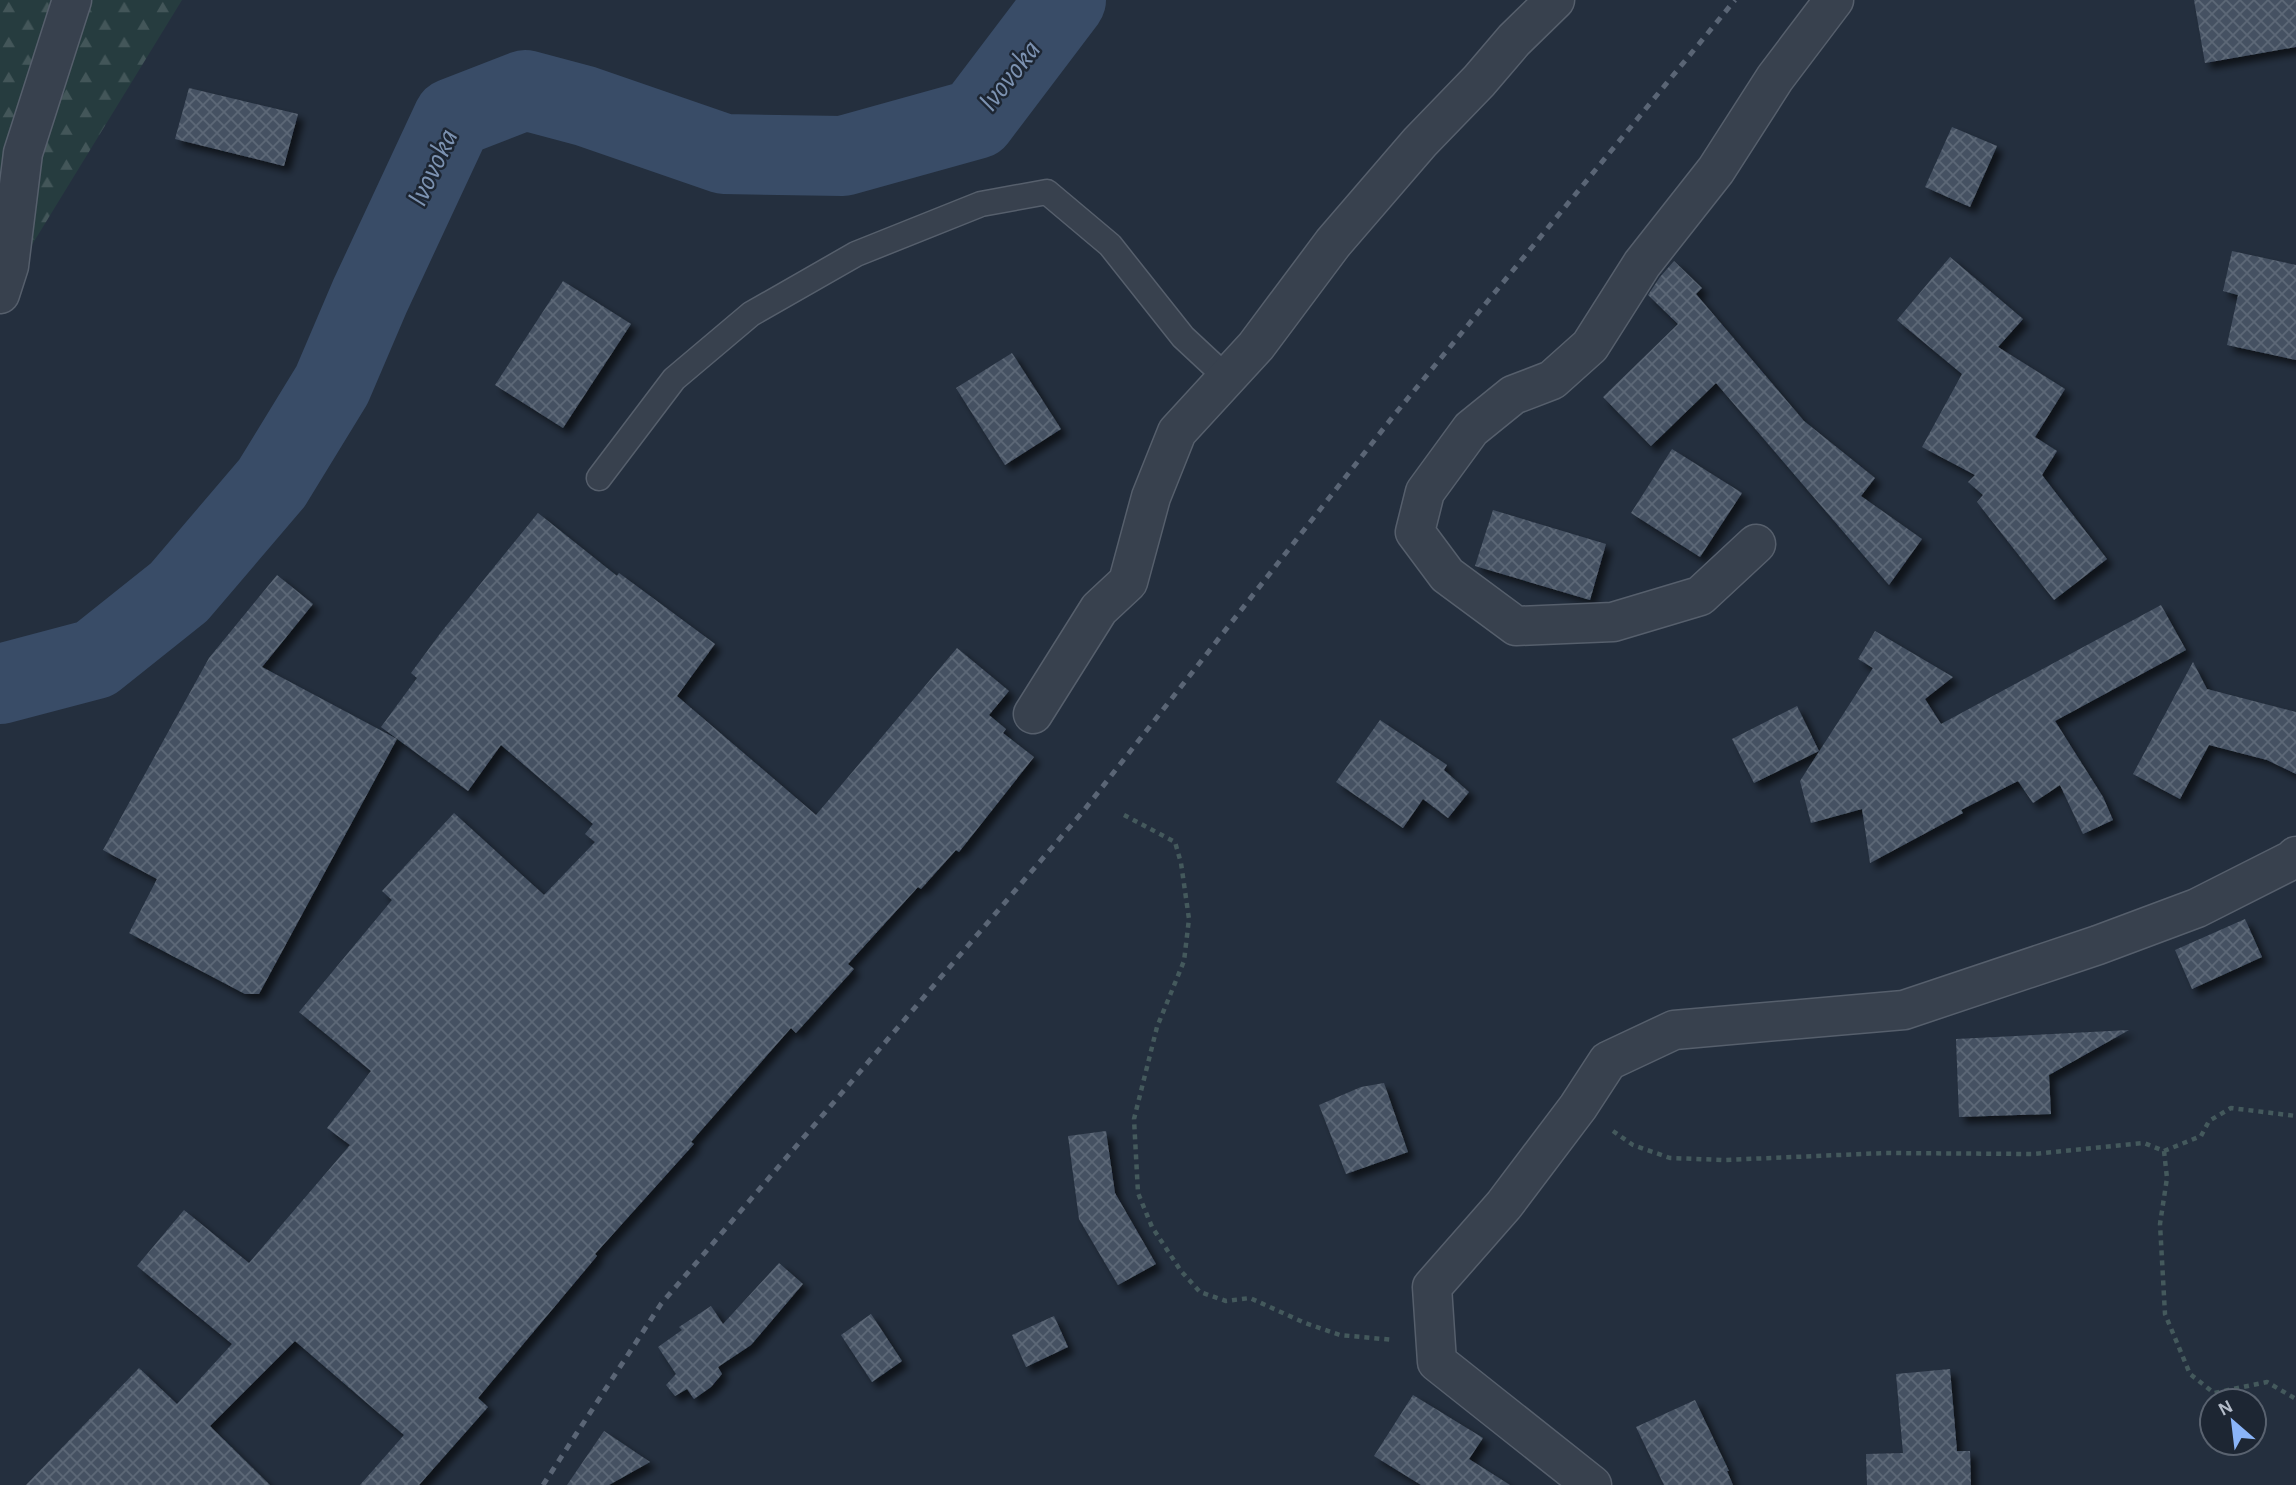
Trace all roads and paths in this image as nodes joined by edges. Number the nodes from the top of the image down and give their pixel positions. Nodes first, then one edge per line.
1 (72, 0) edge
2 (1555, 0) edge
3 (1834, 0) edge
4 (0, 294) edge
5 (1227, 379) junction
6 (598, 478) dead end
7 (1756, 544) dead end
8 (1032, 715) dead end
9 (1124, 815) dead end
10 (2296, 856) edge
11 (1577, 1107) junction
12 (2296, 1116) edge
13 (2164, 1151) junction
14 (1436, 1350) junction
15 (2296, 1399) edge
16 (1592, 1485) edge

1 - 4 street
2 - 5 street
3 - 7 street
5 - 6 lane
5 - 8 street
9 - 14 path
10 - 11 street
11 - 13 path
11 - 14 street
12 - 13 path
13 - 15 path
14 - 16 street

